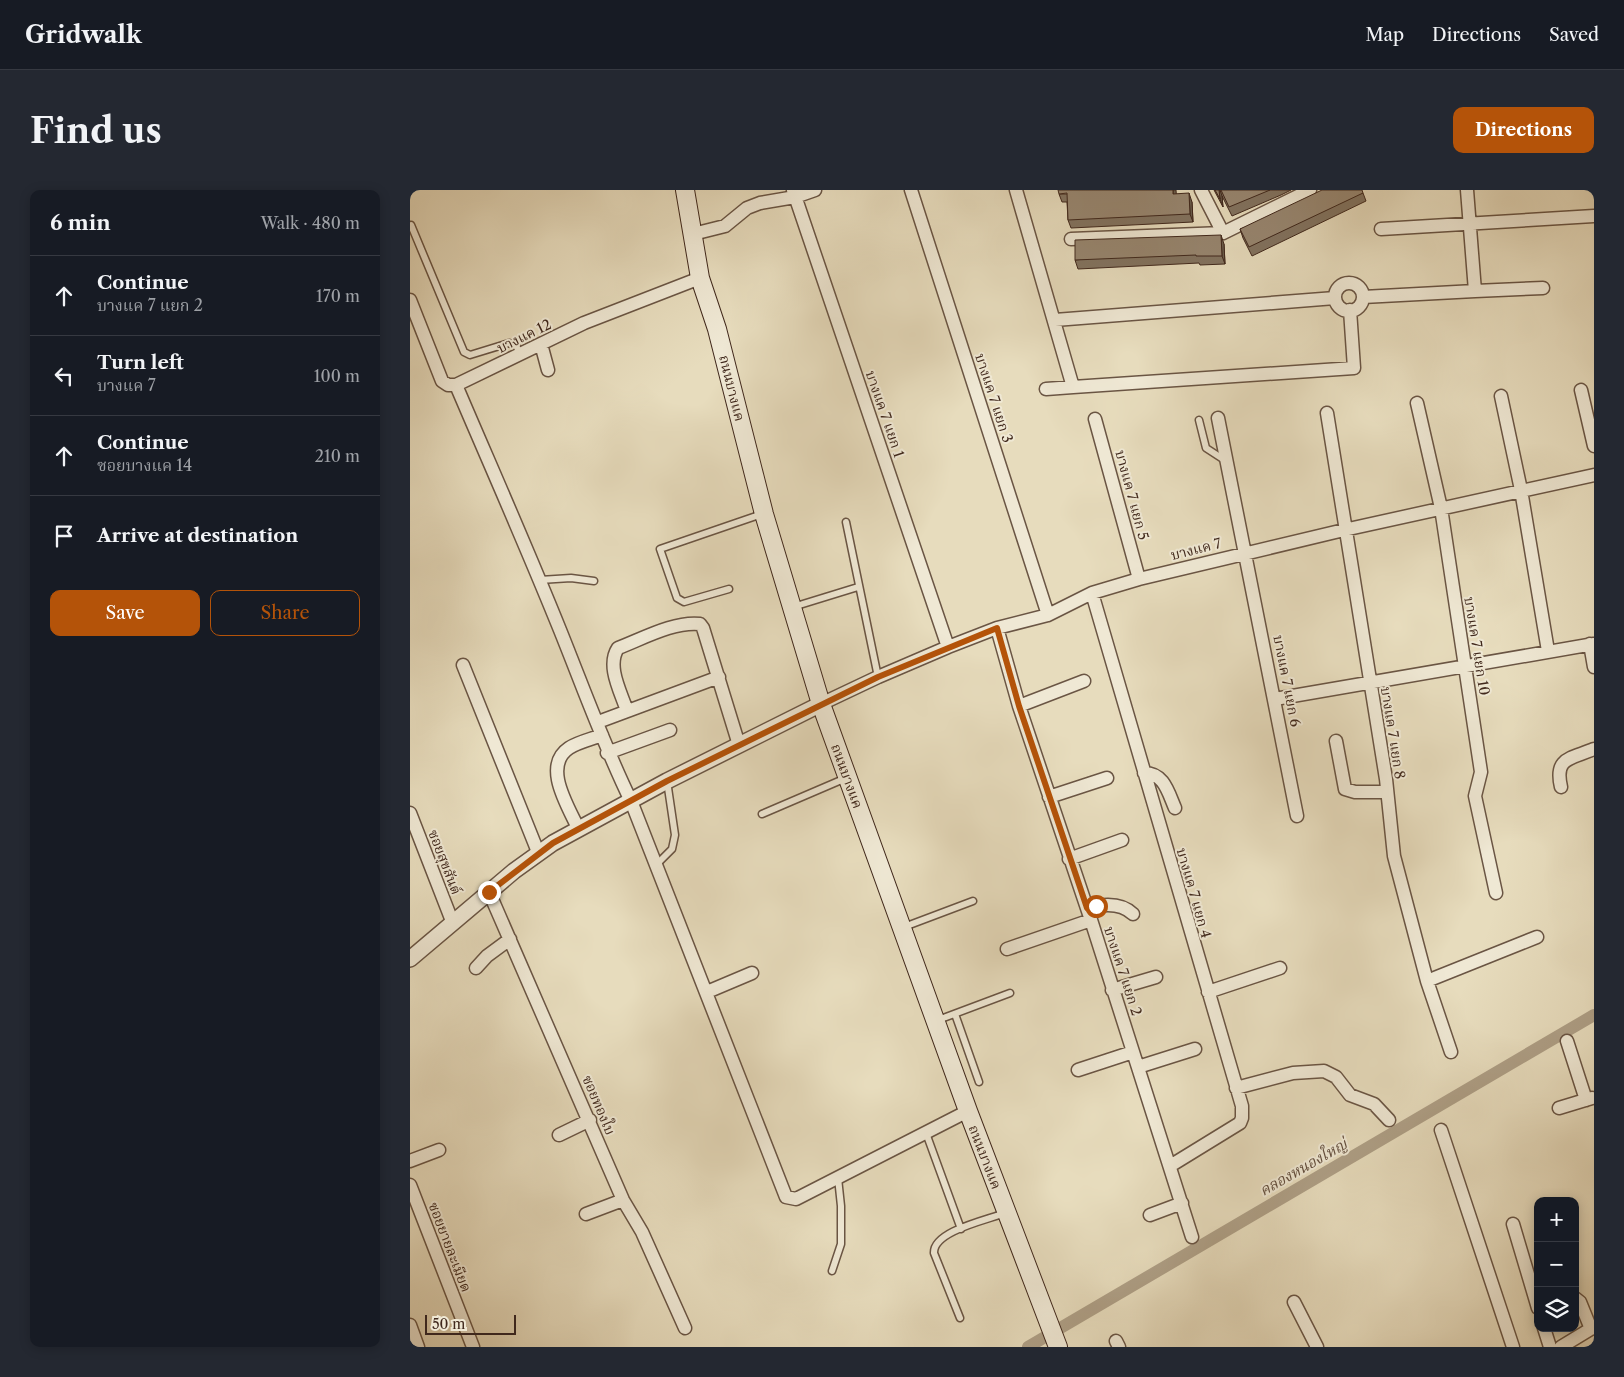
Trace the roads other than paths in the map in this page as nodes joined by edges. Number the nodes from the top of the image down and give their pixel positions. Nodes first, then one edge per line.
1 (684, 190) edge
2 (815, 190) edge
3 (912, 190) edge
4 (1016, 190) edge
5 (1201, 190) edge
6 (1310, 190) edge
7 (1467, 190) edge
8 (794, 194) edge
9 (1594, 216) edge
10 (1469, 223) junction
11 (411, 226) edge
12 (1381, 229) dead end
13 (1223, 233) junction
14 (693, 234) junction
15 (1071, 239) dead end
16 (700, 278) junction
17 (1543, 288) dead end
18 (1475, 292) junction
19 (1363, 297) junction
20 (1336, 298) junction
21 (410, 300) edge
22 (1350, 310) junction
23 (1055, 320) junction
24 (541, 344) junction
25 (521, 354) junction
26 (548, 370) dead end
27 (456, 385) junction
28 (1073, 387) junction
29 (1046, 389) dead end
30 (1581, 390) dead end
31 (1501, 396) dead end
32 (1417, 402) dead end
33 (1327, 413) dead end
34 (1218, 418) dead end
35 (1096, 420) dead end
36 (1200, 420) dead end
37 (1594, 446) edge
38 (1227, 461) junction
39 (1594, 475) edge
40 (1521, 490) junction
41 (1441, 508) junction
42 (764, 514) junction
43 (846, 522) dead end
44 (1344, 530) junction
45 (1246, 553) junction
46 (1139, 579) junction
47 (540, 580) junction
48 (594, 581) dead end
49 (858, 587) junction
50 (729, 590) dead end
51 (1092, 593) junction
52 (792, 607) junction
53 (1048, 615) junction
54 (997, 628) junction
55 (1592, 644) edge
56 (948, 647) junction
57 (1548, 651) junction
58 (463, 665) dead end
59 (1465, 666) junction
60 (1594, 667) edge
61 (720, 677) junction
62 (878, 677) junction
63 (1084, 681) dead end
64 (1371, 683) junction
65 (1276, 699) junction
66 (821, 704) junction
67 (1019, 706) junction
68 (627, 711) junction
69 (598, 722) junction
70 (670, 730) dead end
71 (602, 735) junction
72 (1336, 741) dead end
73 (739, 745) junction
74 (1594, 749) edge
75 (607, 752) junction
76 (1144, 773) junction
77 (848, 777) junction
78 (1107, 778) dead end
79 (667, 781) junction
80 (1562, 787) dead end
81 (1387, 792) junction
82 (1049, 797) junction
83 (631, 801) junction
84 (1175, 808) dead end
85 (410, 813) edge
86 (762, 814) dead end
87 (1297, 816) dead end
88 (578, 828) junction
89 (1122, 840) dead end
90 (538, 852) junction
91 (1069, 858) junction
92 (656, 865) junction
93 (489, 892) junction
94 (1496, 894) dead end
95 (973, 900) dead end
96 (1089, 914) junction
97 (1133, 914) dead end
98 (452, 921) junction
99 (903, 928) junction
100 (1537, 937) dead end
101 (510, 939) junction
102 (1007, 949) dead end
103 (410, 959) edge
104 (476, 968) dead end
105 (1280, 968) dead end
106 (752, 973) dead end
107 (1156, 978) dead end
108 (1428, 981) junction
109 (1112, 990) junction
110 (707, 992) junction
111 (1208, 992) junction
112 (1010, 993) dead end
113 (955, 1014) junction
114 (936, 1021) junction
115 (1567, 1042) dead end
116 (1195, 1048) dead end
117 (1133, 1052) junction
118 (1451, 1052) dead end
119 (1138, 1067) junction
120 (1078, 1070) dead end
121 (979, 1082) dead end
122 (1236, 1088) junction
123 (1590, 1099) edge
124 (1558, 1108) dead end
125 (968, 1111) junction
126 (590, 1120) junction
127 (1389, 1120) dead end
128 (1441, 1130) dead end
129 (926, 1133) junction
130 (559, 1135) dead end
131 (439, 1150) dead end
132 (410, 1161) edge
133 (1170, 1166) junction
134 (838, 1178) junction
135 (410, 1185) edge
136 (623, 1200) junction
137 (1182, 1203) junction
138 (1006, 1213) junction
139 (586, 1214) dead end
140 (1150, 1215) dead end
141 (1513, 1224) dead end
142 (961, 1229) junction
143 (1192, 1237) dead end
144 (832, 1271) dead end
145 (1534, 1295) edge
146 (1579, 1301) edge
147 (1294, 1302) dead end
148 (960, 1318) dead end
149 (410, 1325) edge
150 (684, 1328) dead end
151 (1592, 1328) edge
152 (1545, 1332) edge
153 (418, 1347) edge
154 (473, 1347) edge
155 (1058, 1347) edge
156 (1317, 1347) edge
157 (1513, 1347) edge
158 (1550, 1347) edge
159 (1561, 1347) edge

1 - 14 main road, ถนนบางแค
2 - 8 street
3 - 53 street, บางแค 7 แยก 3
4 - 23 street
5 - 13 street
6 - 13 street
7 - 10 street
8 - 14 street
8 - 56 street, บางแค 7 แยก 1
9 - 10 street
10 - 12 street
10 - 18 street
11 - 25 lane
13 - 15 street
14 - 16 main road, ถนนบางแค
16 - 24 street, บางแค 12
16 - 42 main road, ถนนบางแค
17 - 18 street
18 - 19 street
19 - 20 street
19 - 22 street
20 - 22 street
20 - 23 street
21 - 27 street
22 - 28 street
23 - 28 street
24 - 25 street, บางแค 12
24 - 26 street
25 - 27 street, บางแค 12
27 - 47 street
28 - 29 street
30 - 37 street
31 - 40 street
32 - 41 street, บางแค 7 แยก 10
33 - 44 street, บางแค 7 แยก 8
34 - 38 street, บางแค 7 แยก 6
35 - 46 street, บางแค 7 แยก 5
36 - 38 lane
38 - 45 street, บางแค 7 แยก 6
39 - 40 street, บางแค 7
40 - 41 street, บางแค 7
40 - 57 street
41 - 44 street, บางแค 7
41 - 59 street, บางแค 7 แยก 10
42 - 50 lane
42 - 52 main road, ถนนบางแค
43 - 49 lane
44 - 45 street, บางแค 7
44 - 64 street, บางแค 7 แยก 8
45 - 46 street, บางแค 7
45 - 65 street, บางแค 7 แยก 6
46 - 51 street, บางแค 7
47 - 48 lane
47 - 69 street
49 - 52 lane
49 - 62 lane
51 - 53 street, บางแค 7
51 - 76 street, บางแค 7 แยก 4
52 - 66 main road, ถนนบางแค
53 - 54 street, บางแค 7
54 - 56 street, บางแค 7
54 - 67 street, บางแค 7 แยก 2
55 - 57 street
55 - 60 street
56 - 62 street, บางแค 7
57 - 59 street
58 - 90 street
59 - 64 street
59 - 94 street, บางแค 7 แยก 10
61 - 68 street
61 - 68 street
61 - 73 street
62 - 66 street, บางแค 7
63 - 67 street
64 - 65 street
64 - 81 street, บางแค 7 แยก 8
65 - 87 street, บางแค 7 แยก 6
66 - 73 street
66 - 77 main road, ถนนบางแค
67 - 82 street, บางแค 7 แยก 2
68 - 69 street
69 - 71 street
70 - 75 street
71 - 75 street
71 - 88 street
72 - 81 street
73 - 79 street
74 - 80 street
75 - 83 street
76 - 84 street
76 - 111 street, บางแค 7 แยก 4
77 - 86 lane
77 - 99 main road, ถนนบางแค
78 - 82 street
79 - 83 street
79 - 92 lane
81 - 108 street, บางแค 7 แยก 8
82 - 91 street, บางแค 7 แยก 2
83 - 88 street
83 - 92 street
85 - 98 street, ซอยสุขสันต์
88 - 90 street
89 - 91 street
90 - 93 street
91 - 96 street, บางแค 7 แยก 2
92 - 110 street
93 - 98 street
93 - 101 street, ซอยทองใบ
95 - 99 lane
96 - 97 street
96 - 102 street
96 - 109 street, บางแค 7 แยก 2
98 - 103 street
99 - 114 main road, ถนนบางแค
100 - 108 street
101 - 104 street
101 - 126 street, ซอยทองใบ
105 - 111 street
106 - 110 street
107 - 109 street
108 - 118 street, บางแค 7 แยก 8
109 - 117 street, บางแค 7 แยก 2
110 - 134 street
111 - 122 street, บางแค 7 แยก 4
112 - 113 lane
113 - 114 lane
113 - 121 lane
114 - 125 main road, ถนนบางแค
115 - 123 street
116 - 119 street
117 - 119 street, บางแค 7 แยก 2
117 - 120 street
119 - 133 street, บางแค 7 แยก 2
122 - 127 street
122 - 133 street, บางแค 7 แยก 4
123 - 124 street
125 - 129 street
125 - 138 main road, ถนนบางแค
126 - 130 street
126 - 136 street, ซอยทองใบ
128 - 157 street
129 - 134 street
129 - 142 lane
131 - 132 street
133 - 137 street, บางแค 7 แยก 2
134 - 144 lane
135 - 154 street, ซอยยายละเมียด
136 - 139 street
136 - 150 street, ซอยทองใบ
137 - 140 street
137 - 143 street, บางแค 7 แยก 2
138 - 142 lane
138 - 155 main road, ถนนบางแค
141 - 145 street
142 - 148 lane
146 - 151 street
147 - 156 street
149 - 153 street
151 - 159 street
152 - 158 street

